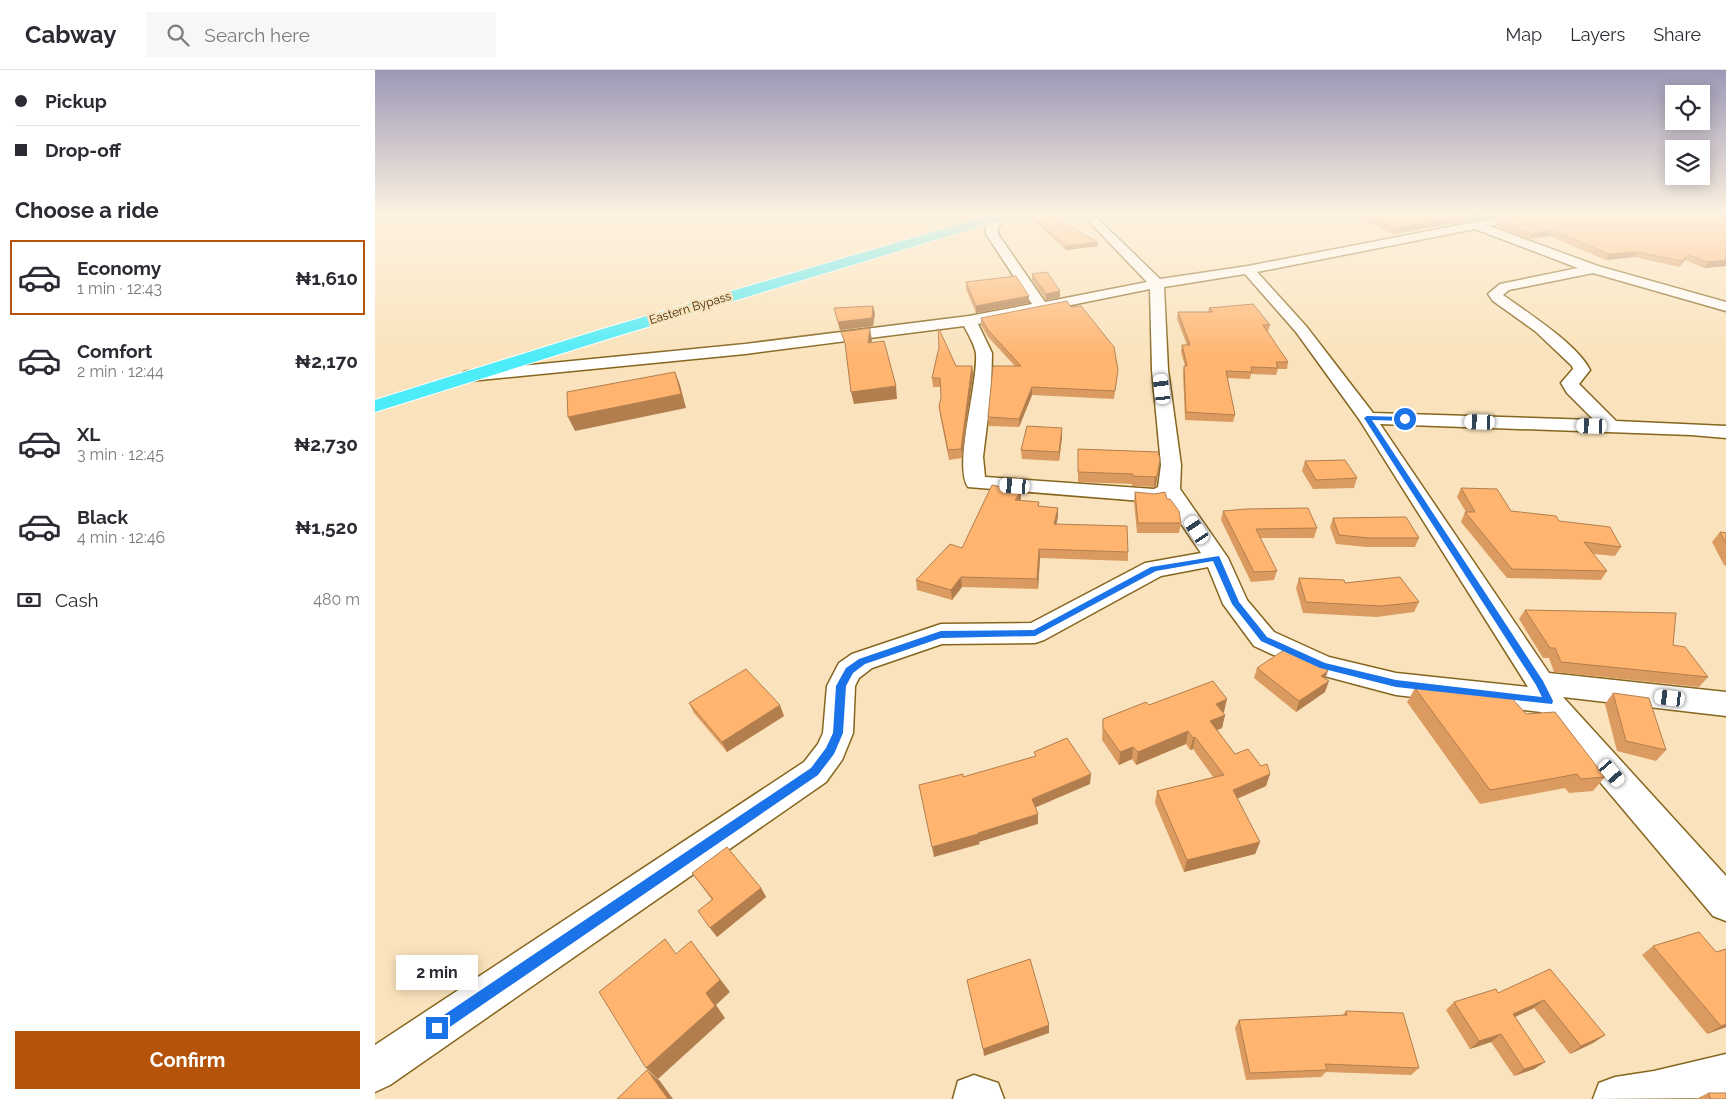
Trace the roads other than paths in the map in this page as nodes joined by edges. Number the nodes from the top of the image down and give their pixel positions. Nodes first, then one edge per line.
1 (818, 262) edge
2 (848, 262) edge
3 (1010, 262) edge
4 (1135, 262) edge
5 (1288, 262) edge
6 (1574, 262) edge
7 (1593, 269) junction
8 (1248, 270) junction
9 (1157, 284) junction
10 (1041, 307) junction
11 (1726, 308) edge
12 (969, 321) junction
13 (470, 376) junction
14 (375, 394) edge
15 (375, 406) edge
16 (1367, 418) junction
17 (1611, 426) junction
18 (1726, 432) edge
19 (1169, 489) junction
20 (1216, 558) junction
21 (1544, 692) junction
22 (1726, 704) edge
23 (1726, 903) edge
24 (375, 1070) edge
25 (1726, 1076) edge
26 (1615, 1099) edge

1 - 14 highway, Eastern Bypass
2 - 13 highway, Eastern Bypass
3 - 10 street
4 - 9 street
5 - 8 street
6 - 7 street
7 - 11 street
7 - 17 street
8 - 9 street
8 - 16 street
9 - 10 street
9 - 19 street
10 - 12 street
12 - 13 street
12 - 19 street
13 - 15 highway, Eastern Bypass
16 - 17 street
16 - 21 street
17 - 18 street
19 - 20 street
20 - 21 street
20 - 24 street
21 - 22 street
21 - 23 street
25 - 26 street

